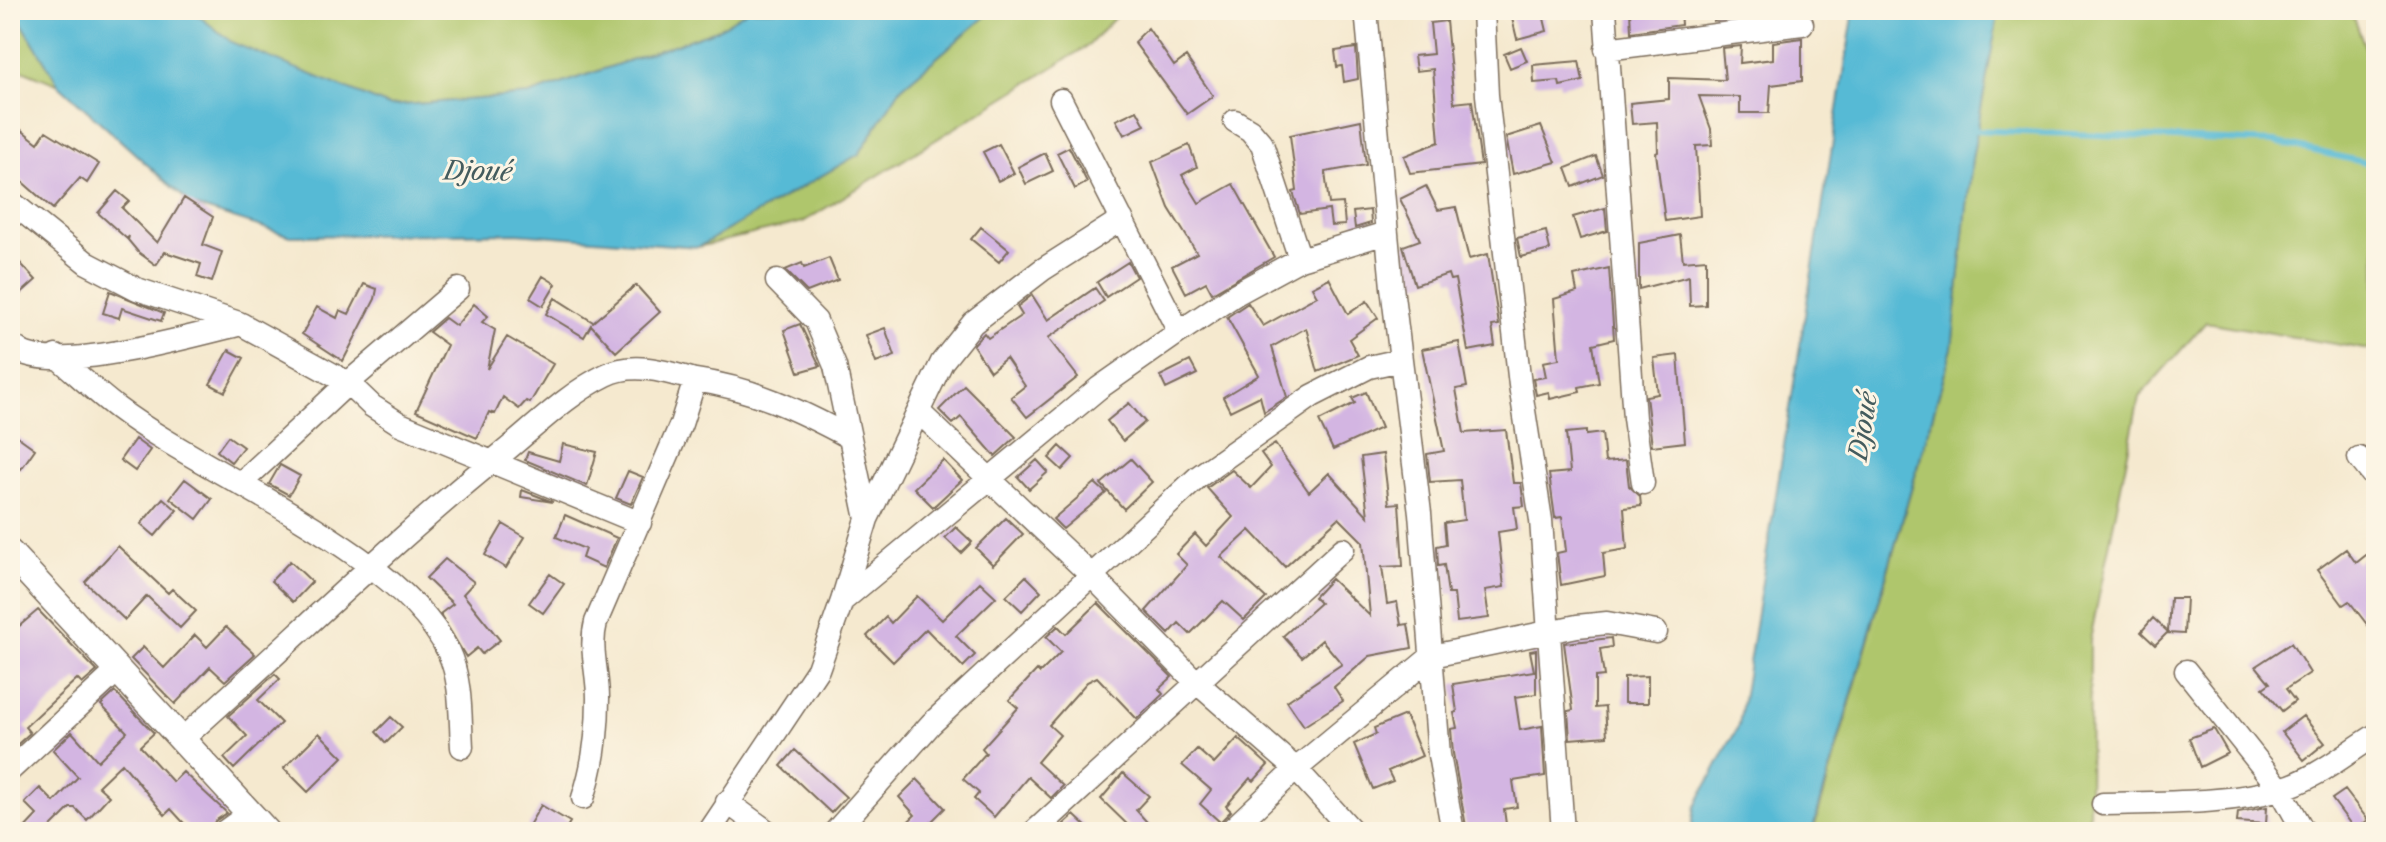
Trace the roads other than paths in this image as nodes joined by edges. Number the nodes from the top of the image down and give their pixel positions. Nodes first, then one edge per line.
1 (1366, 10) edge
2 (1483, 10) edge
3 (1605, 10) edge
4 (1802, 24) dead end
5 (1606, 49) junction
6 (1061, 100) dead end
7 (1235, 121) dead end
8 (10, 201) edge
9 (1122, 219) junction
10 (1386, 233) junction
11 (1300, 259) junction
12 (777, 281) dead end
13 (458, 289) dead end
14 (241, 324) junction
15 (1179, 332) junction
16 (15, 356) edge
17 (56, 356) junction
18 (1401, 360) junction
19 (695, 380) junction
20 (348, 383) junction
21 (920, 413) junction
22 (849, 437) junction
23 (2359, 458) dead end
24 (491, 463) junction
25 (991, 478) junction
26 (2376, 479) edge
27 (241, 483) junction
28 (1643, 483) dead end
29 (867, 519) junction
30 (640, 523) junction
31 (1343, 549) dead end
32 (10, 553) edge
33 (372, 567) junction
34 (1092, 576) junction
35 (842, 601) junction
36 (1551, 630) junction
37 (1656, 632) dead end
38 (1432, 656) junction
39 (2186, 671) dead end
40 (116, 672) junction
41 (1195, 681) junction
42 (2376, 735) edge
43 (181, 740) junction
44 (462, 747) dead end
45 (1296, 769) junction
46 (10, 770) edge
47 (2280, 789) junction
48 (583, 798) dead end
49 (727, 802) junction
50 (2103, 804) dead end
51 (258, 823) edge
52 (224, 832) edge
53 (709, 832) edge
54 (768, 832) edge
55 (835, 832) edge
56 (1034, 832) edge
57 (1229, 832) edge
58 (1353, 832) edge
59 (1452, 832) edge
60 (1563, 832) edge
61 (2304, 832) edge

1 - 10 street
2 - 36 street
3 - 5 street
4 - 5 street
5 - 28 street
6 - 9 street
7 - 11 street
8 - 14 street
9 - 15 street
9 - 21 street
10 - 11 street
10 - 18 street
11 - 15 street
12 - 22 street
13 - 20 street
14 - 17 street
14 - 20 street
15 - 25 street
16 - 17 street
17 - 27 street
18 - 34 street
18 - 38 street
19 - 22 street
19 - 24 street
19 - 30 street
20 - 24 street
20 - 27 street
21 - 25 street
21 - 29 street
22 - 29 street
23 - 26 street
24 - 30 street
24 - 33 street
25 - 34 street
25 - 35 street
27 - 33 street
29 - 35 street
30 - 48 street
31 - 41 street
32 - 40 street
33 - 43 street
33 - 44 street
34 - 41 street
34 - 55 street
35 - 49 street
36 - 37 street
36 - 38 street
36 - 60 street
38 - 45 street
38 - 59 street
39 - 47 street
40 - 43 street
40 - 46 street
41 - 45 street
41 - 56 street
42 - 47 street
43 - 51 street
45 - 57 street
45 - 58 street
47 - 50 street
47 - 61 street
49 - 53 street
49 - 54 street
51 - 52 street

